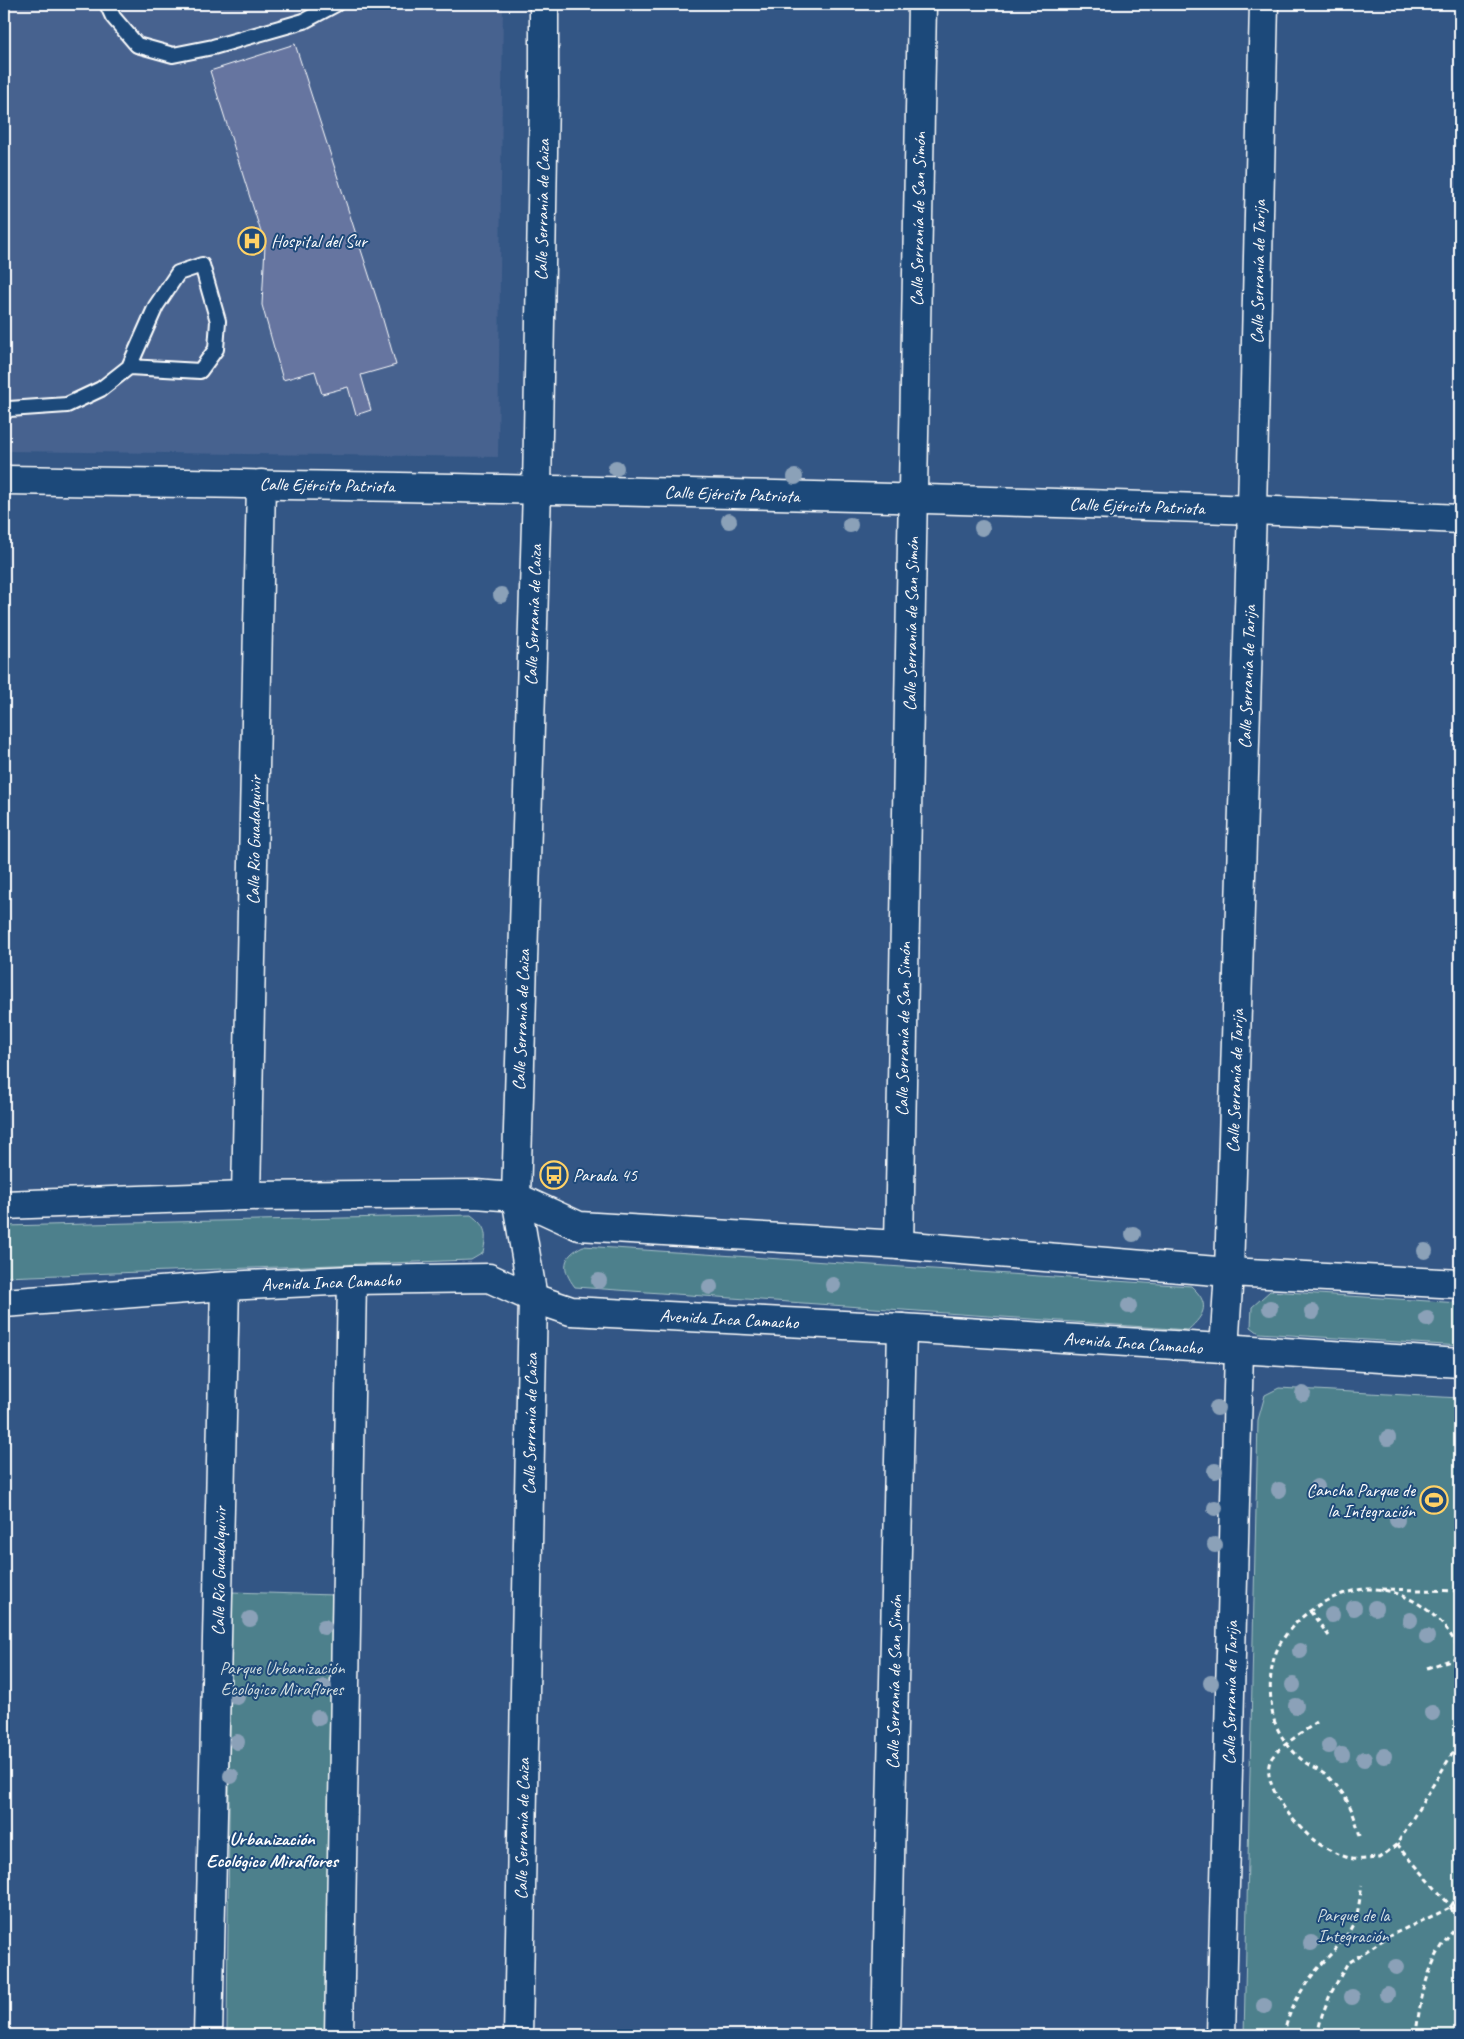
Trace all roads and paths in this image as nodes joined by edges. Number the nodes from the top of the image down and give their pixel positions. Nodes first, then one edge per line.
1 (107, 4) edge
2 (336, 4) edge
3 (544, 4) edge
4 (922, 4) edge
5 (1264, 4) edge
6 (130, 367) junction
7 (4, 413) edge
8 (4, 480) edge
9 (261, 484) junction
10 (536, 489) junction
11 (914, 499) junction
12 (1252, 509) junction
13 (1460, 519) edge
14 (246, 1196) junction
15 (516, 1197) junction
16 (4, 1205) edge
17 (899, 1245) junction
18 (1229, 1272) junction
19 (352, 1280) junction
20 (1460, 1284) edge
21 (225, 1286) junction
22 (533, 1298) junction
23 (4, 1303) edge
24 (902, 1328) junction
25 (1232, 1350) junction
26 (1460, 1363) edge
27 (1375, 1589) junction
28 (1460, 1591) edge
29 (1310, 1611) junction
30 (1329, 1636) dead end
31 (1459, 1657) edge
32 (1460, 1666) edge
33 (1427, 1668) dead end
34 (1317, 1722) dead end
35 (1460, 1741) edge
36 (1288, 1744) junction
37 (1360, 1836) dead end
38 (1397, 1844) junction
39 (1362, 1886) dead end
40 (1460, 1892) edge
41 (1450, 1908) junction
42 (1460, 1921) edge
43 (208, 2035) edge
44 (339, 2035) edge
45 (518, 2035) edge
46 (886, 2035) edge
47 (1221, 2035) edge
48 (1284, 2035) edge
49 (1317, 2035) edge
50 (1416, 2035) edge

1 - 2 lane
3 - 10 street, Calle Serranía de Caiza
4 - 11 street, Calle Serranía de San Simón
5 - 12 street, Calle Serranía de Tarija
6 - 6 lane
6 - 7 lane
8 - 9 street, Calle Ejército Patriota
9 - 10 street, Calle Ejército Patriota
9 - 14 street, Calle Río Guadalquivir
10 - 11 street, Calle Ejército Patriota
10 - 15 street, Calle Serranía de Caiza
11 - 12 street, Calle Ejército Patriota
11 - 17 street, Calle Serranía de San Simón
12 - 13 street, Calle Ejército Patriota
12 - 18 street, Calle Serranía de Tarija
14 - 15 street
14 - 16 street
15 - 17 street
15 - 22 street, Calle Serranía de Caiza
17 - 18 street
18 - 20 street
18 - 25 street, Calle Serranía de Tarija
19 - 21 street, Avenida Inca Camacho
19 - 22 street, Avenida Inca Camacho
19 - 44 street
21 - 23 street, Avenida Inca Camacho
21 - 43 street, Calle Río Guadalquivir
22 - 24 street, Avenida Inca Camacho
22 - 45 street, Calle Serranía de Caiza
24 - 25 street, Avenida Inca Camacho
24 - 46 street, Calle Serranía de San Simón
25 - 26 street, Avenida Inca Camacho
25 - 47 street, Calle Serranía de Tarija
27 - 28 path
27 - 29 path
27 - 31 path
29 - 30 path
29 - 36 path
31 - 32 path
31 - 33 path
34 - 36 path
35 - 38 path
36 - 37 path
36 - 38 path
38 - 42 path, bridge
39 - 48 path
40 - 41 path
41 - 42 path
41 - 49 path
42 - 50 path

